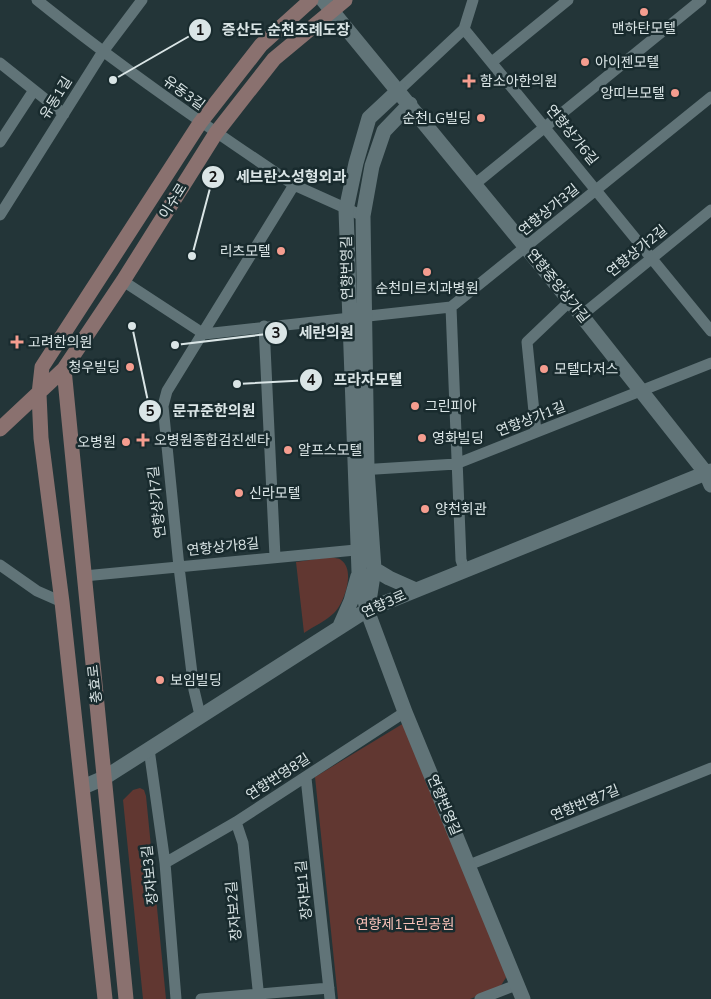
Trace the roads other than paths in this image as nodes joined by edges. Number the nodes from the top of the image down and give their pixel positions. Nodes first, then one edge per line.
1 (36, 0) edge
2 (142, 0) edge
3 (311, 0) edge
4 (346, 0) edge
5 (473, 0) edge
6 (568, 0) edge
7 (701, 0) edge
8 (328, 6) edge
9 (464, 29) junction
10 (102, 53) junction
11 (492, 62) junction
12 (0, 63) edge
13 (34, 90) junction
14 (399, 90) junction
15 (711, 97) edge
16 (410, 104) junction
17 (64, 114) junction
18 (200, 123) junction
19 (545, 127) junction
20 (216, 133) junction
21 (0, 142) edge
22 (475, 184) junction
23 (294, 185) junction
24 (597, 190) junction
25 (346, 210) junction
26 (711, 210) edge
27 (0, 215) edge
28 (363, 216) junction
29 (527, 247) junction
30 (651, 257) junction
31 (123, 281) junction
32 (570, 301) junction
33 (451, 306) junction
34 (582, 315) junction
35 (356, 316) junction
36 (264, 326) junction
37 (711, 331) edge
38 (204, 334) junction
39 (711, 363) edge
40 (64, 369) junction
41 (640, 392) junction
42 (39, 394) junction
43 (4, 425) edge
44 (536, 432) junction
45 (41, 438) junction
46 (456, 464) junction
47 (360, 470) junction
48 (709, 477) edge
49 (364, 549) junction
50 (275, 557) junction
51 (0, 565) edge
52 (179, 567) junction
53 (366, 570) junction
54 (465, 571) junction
55 (84, 576) junction
56 (416, 590) junction
57 (62, 602) junction
58 (368, 610) junction
59 (340, 626) junction
60 (405, 712) junction
61 (200, 716) junction
62 (149, 749) junction
63 (711, 768) edge
64 (104, 778) junction
65 (306, 778) junction
66 (82, 787) junction
67 (236, 822) junction
68 (165, 864) junction
69 (469, 866) junction
70 (516, 985) junction
71 (330, 993) edge
72 (259, 997) edge
73 (105, 999) edge
74 (126, 999) edge
75 (176, 999) edge
76 (201, 999) edge
77 (480, 999) edge
78 (522, 999) edge

1 - 10 street, 유동3길
2 - 10 street, 유동1길
3 - 18 main road, 이수로
4 - 8 main road, 이수로
5 - 9 street
6 - 11 street
7 - 19 street
8 - 14 street, 연향중앙상가길
8 - 20 main road, 이수로
9 - 11 street, 연향상가6길
9 - 14 street
10 - 17 street, 유동1길
10 - 18 street, 유동3길
11 - 19 street, 연향상가6길
12 - 13 street
13 - 17 street
13 - 21 street
14 - 16 street, 연향중앙상가길
14 - 25 street, 연향번영길
15 - 24 street, 연향상가3길
16 - 22 street, 연향중앙상가길
16 - 28 street, 연향번영길
17 - 27 street, 유동1길
18 - 20 street, 유동3길
18 - 42 main road, 이수로
19 - 22 street
19 - 24 street, 연향상가6길
20 - 23 street, 유동3길
20 - 31 main road, 이수로
22 - 29 street, 연향중앙상가길
23 - 25 street
23 - 38 street, 연향상가7길
24 - 29 street, 연향상가3길
24 - 30 street, 연향상가6길
25 - 28 street
25 - 35 street, 연향번영길
26 - 30 street, 연향상가2길
28 - 35 street, 연향번영길
29 - 32 street, 연향중앙상가길
29 - 33 street, 연향상가3길
30 - 34 street, 연향상가2길
30 - 37 street, 연향상가6길
31 - 38 street
31 - 40 main road, 이수로
32 - 34 street, 연향중앙상가길
32 - 44 street
33 - 35 street
33 - 46 street
34 - 41 street, 연향중앙상가길
35 - 36 street
35 - 47 street, 연향번영길
36 - 38 street
36 - 50 street, 연향상가8길
38 - 52 street, 연향상가7길
39 - 41 street, 연향상가1길
40 - 42 main road, 이수로
40 - 55 main road, 충효로
41 - 44 street, 연향상가1길
41 - 48 street, 연향중앙상가길
42 - 43 main road, 이수로
42 - 45 main road, 충효로
43 - 45 main road
44 - 46 street, 연향상가1길
45 - 57 main road, 충효로
46 - 47 street, 연향상가1길
46 - 54 street
47 - 49 street, 연향번영길
48 - 54 street, 연향3로
49 - 50 street, 연향상가8길
49 - 53 street, 연향번영길
50 - 52 street, 연향상가8길
51 - 57 street
52 - 55 street, 연향상가8길
52 - 61 street, 연향상가7길
53 - 56 street
53 - 58 street, 연향번영길
53 - 59 street
54 - 56 street, 연향3로
55 - 64 main road, 충효로
56 - 58 street, 연향3로
57 - 66 main road, 충효로
58 - 59 street, 연향3로
58 - 60 street, 연향번영길
59 - 61 street, 연향3로
60 - 65 street, 연향번영8길
60 - 69 street, 연향번영길
61 - 62 street, 연향3로
62 - 64 street, 연향3로
62 - 68 street, 장자보3길
63 - 69 street, 연향번영7길
64 - 66 street, 연향3로
64 - 74 main road, 충효로
65 - 67 street, 연향번영8길
65 - 71 street, 장자보1길
66 - 73 main road, 충효로
67 - 68 street, 연향번영8길
67 - 72 street, 장자보2길
68 - 75 street, 장자보3길
69 - 70 street, 연향번영길
70 - 77 street
70 - 78 street, 연향번영길
71 - 72 street
72 - 76 street

